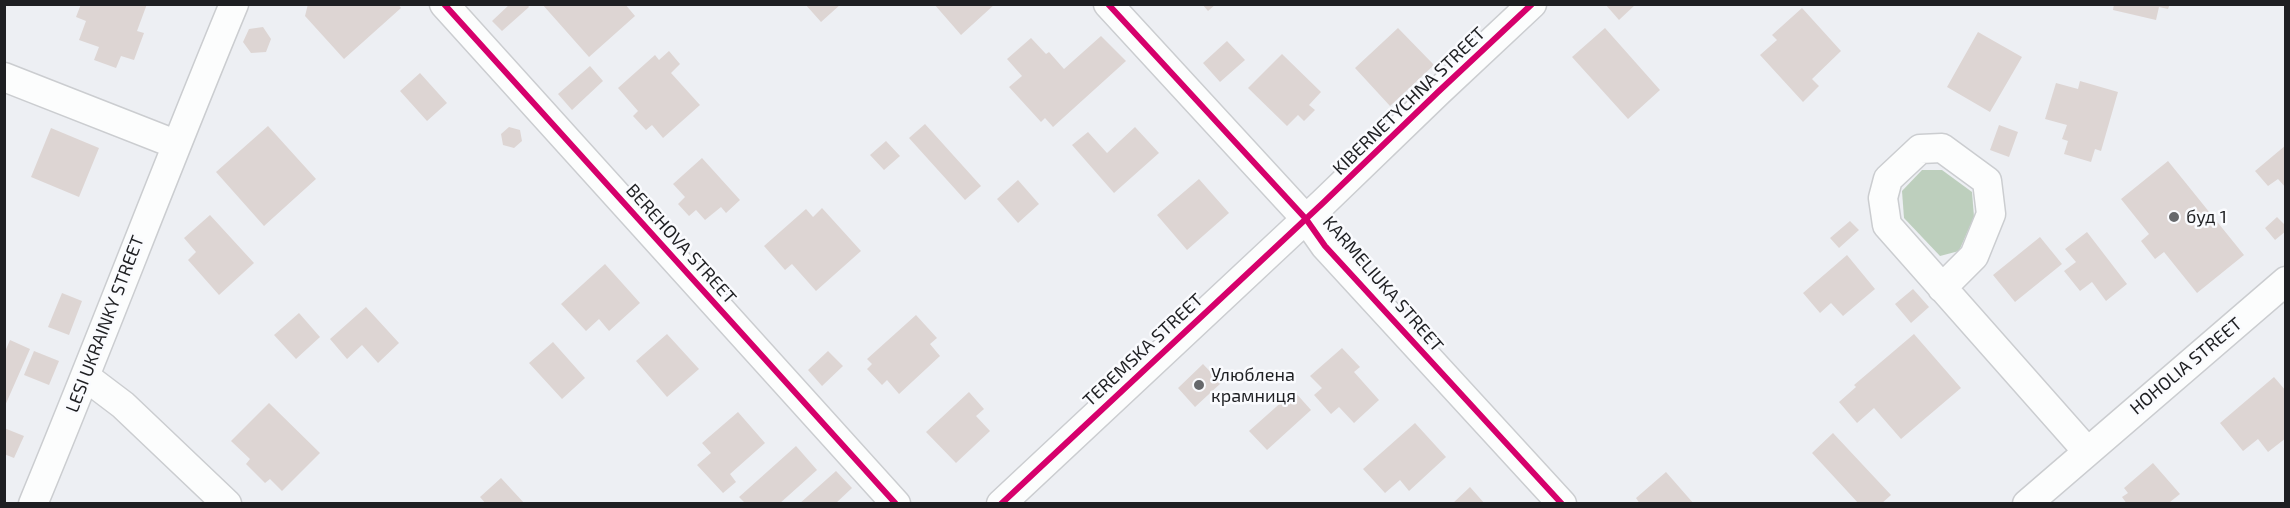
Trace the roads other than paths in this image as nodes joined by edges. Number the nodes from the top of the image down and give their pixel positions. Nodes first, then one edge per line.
1 (234, 4) edge
2 (444, 4) edge
3 (1108, 4) edge
4 (1532, 4) edge
5 (4, 77) edge
6 (175, 144) junction
7 (1306, 219) junction
8 (2286, 281) edge
9 (1942, 288) junction
10 (86, 377) junction
11 (2087, 451) junction
12 (33, 504) edge
13 (227, 504) edge
14 (896, 504) edge
15 (1001, 504) edge
16 (1562, 504) edge
17 (2027, 504) edge

1 - 6 street, LESI UKRAINKY STREET
2 - 14 street, BEREHOVA STREET
3 - 7 street, KARMELIUKA STREET
4 - 7 street, KIBERNETYCHNA STREET
5 - 6 street
6 - 10 street, LESI UKRAINKY STREET
7 - 15 street, TEREMSKA STREET
7 - 16 street, KARMELIUKA STREET
8 - 11 street, HOHOLIA STREET
9 - 9 street
9 - 11 street
10 - 12 street, LESI UKRAINKY STREET
10 - 13 street
11 - 17 street, HOHOLIA STREET

